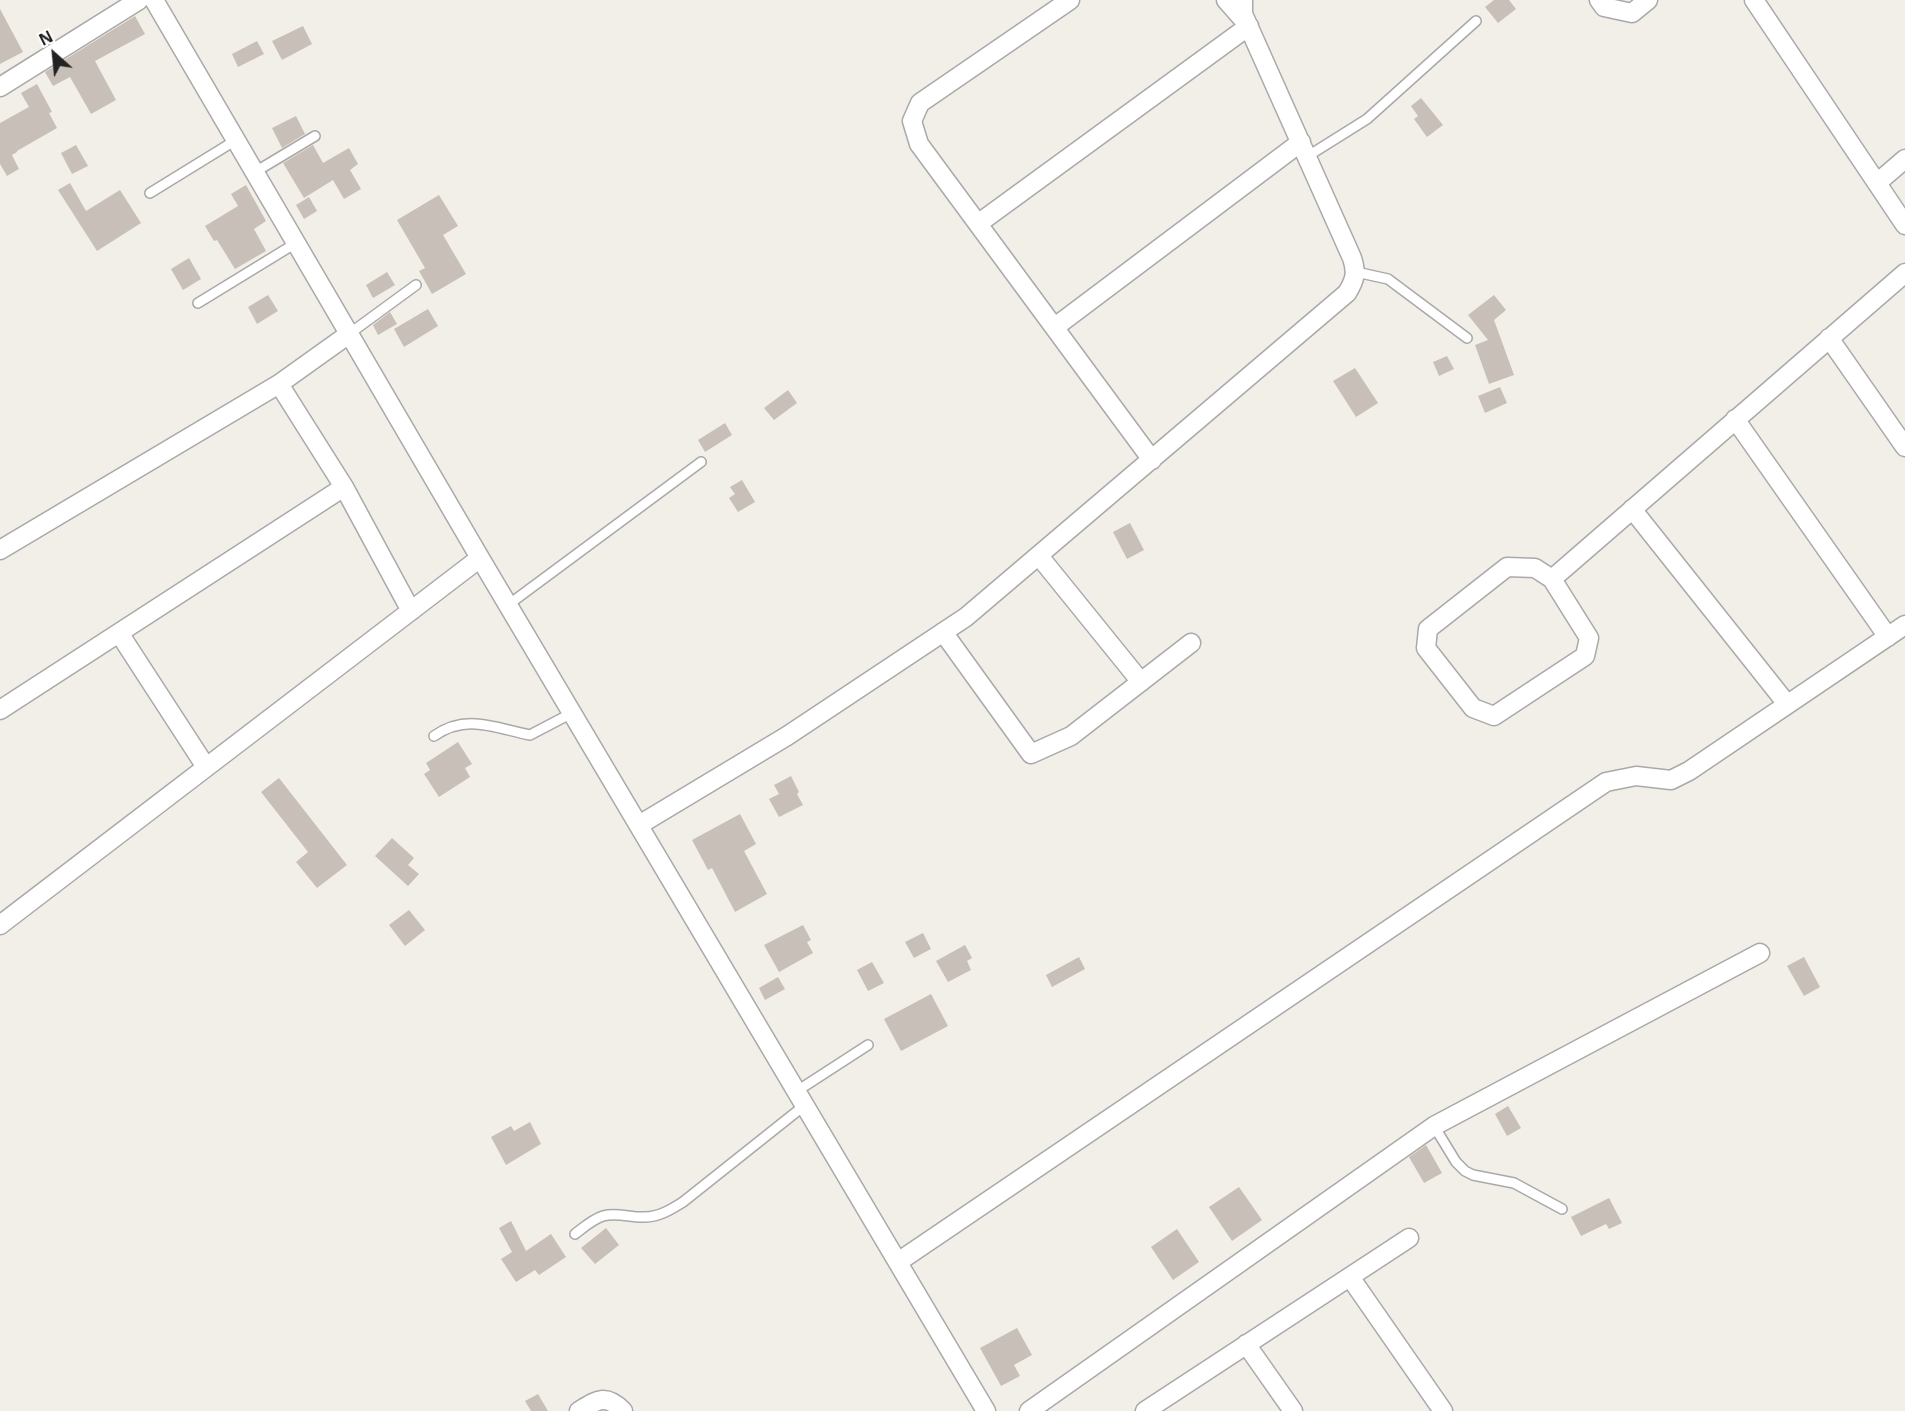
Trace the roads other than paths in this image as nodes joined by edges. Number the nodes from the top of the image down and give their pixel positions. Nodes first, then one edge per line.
1 (139, 0) edge
2 (154, 0) edge
3 (1070, 0) edge
4 (1226, 0) edge
5 (1243, 0) edge
6 (1599, 0) edge
7 (1648, 0) edge
8 (1754, 0) edge
9 (1476, 21) dead end
10 (1249, 26) junction
11 (0, 87) edge
12 (315, 136) dead end
13 (236, 140) junction
14 (1305, 149) junction
15 (1905, 159) edge
16 (255, 172) junction
17 (1877, 183) junction
18 (150, 193) dead end
19 (979, 223) junction
20 (1905, 225) edge
21 (296, 243) junction
22 (1356, 272) junction
23 (1905, 273) edge
24 (416, 285) dead end
25 (198, 303) dead end
26 (1055, 327) junction
27 (349, 334) junction
28 (1467, 338) dead end
29 (1829, 338) junction
30 (279, 384) junction
31 (1735, 419) junction
32 (1905, 447) edge
33 (1152, 460) junction
34 (701, 462) dead end
35 (345, 487) junction
36 (1632, 509) junction
37 (0, 550) edge
38 (1039, 556) junction
39 (480, 558) junction
40 (1552, 579) junction
41 (508, 604) junction
42 (411, 611) junction
43 (1905, 625) edge
44 (943, 632) junction
45 (119, 633) junction
46 (1888, 637) junction
47 (1191, 643) dead end
48 (1141, 682) junction
49 (1787, 704) junction
50 (0, 710) edge
51 (572, 713) junction
52 (434, 736) dead end
53 (206, 767) junction
54 (639, 825) junction
55 (0, 925) edge
56 (1760, 953) dead end
57 (868, 1045) dead end
58 (801, 1098) junction
59 (1434, 1126) junction
60 (1562, 1209) dead end
61 (575, 1234) dead end
62 (1409, 1238) dead end
63 (898, 1262) junction
64 (1350, 1276) junction
65 (1246, 1344) junction
66 (1283, 1408) edge
67 (579, 1411) edge
68 (623, 1411) edge
69 (986, 1411) edge
70 (1029, 1411) edge
71 (1145, 1411) edge
72 (1443, 1411) edge

1 - 11 street
2 - 13 street
3 - 19 street
4 - 10 street
5 - 10 street
6 - 7 street
8 - 17 street
9 - 14 lane
10 - 14 street
10 - 19 street
12 - 16 lane
13 - 16 street
13 - 18 lane
14 - 22 street
14 - 26 street
15 - 17 street
16 - 21 street
17 - 20 street
19 - 26 street
21 - 25 lane
21 - 27 street
22 - 28 lane
22 - 33 street
23 - 29 street
24 - 27 lane
26 - 33 street
27 - 30 street
27 - 39 street
29 - 31 street
29 - 32 street
30 - 35 street
30 - 37 street
31 - 36 street
31 - 46 street
33 - 38 street
34 - 41 lane
35 - 42 street
35 - 45 street
36 - 40 street
36 - 49 street
38 - 44 street
38 - 48 street
39 - 41 street
39 - 42 street
40 - 40 street
41 - 51 street
42 - 53 street
43 - 46 street
44 - 48 street
44 - 54 street
45 - 50 street
45 - 53 street
46 - 49 street
47 - 48 street
49 - 63 street
51 - 52 lane
51 - 54 street
53 - 55 street
54 - 58 street
56 - 59 street
57 - 58 lane
58 - 61 lane
58 - 63 street
59 - 60 lane
59 - 70 street
62 - 64 street
63 - 69 street
64 - 65 street
64 - 72 street
65 - 66 street
65 - 71 street
67 - 68 street

